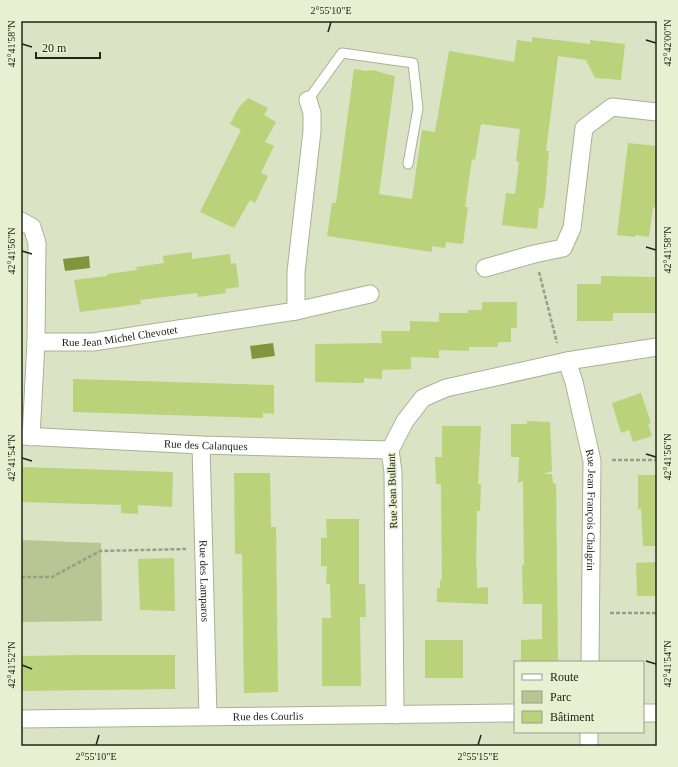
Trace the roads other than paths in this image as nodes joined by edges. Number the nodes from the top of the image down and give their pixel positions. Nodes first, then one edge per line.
1 (308, 100) joint
2 (657, 112) edge
3 (408, 164) dead end
4 (21, 221) edge
5 (485, 268) dead end
6 (370, 294) dead end
7 (296, 311) junction
8 (36, 342) junction
9 (657, 347) edge
10 (567, 361) junction
11 (26, 436) edge
12 (201, 445) junction
13 (390, 450) junction
14 (590, 661) edge
15 (514, 713) edge
16 (644, 713) edge
17 (657, 713) edge
18 (395, 715) junction
19 (208, 716) junction
20 (21, 719) edge
21 (589, 733) edge
22 (589, 746) edge

1 - 3 lane
1 - 7 street
2 - 5 street
4 - 8 street
6 - 7 street, Rue Jean Michel Chevotet
7 - 8 street, Rue Jean Michel Chevotet
8 - 11 street
9 - 10 street, Rue Jean Bullant
10 - 13 street, Rue Jean Bullant
10 - 14 street, Rue Jean François Chalgrin
11 - 12 street, Rue des Calanques
12 - 13 street, Rue des Calanques
12 - 19 street, Rue des Lamparos
13 - 18 street, Rue Jean Bullant
15 - 18 street, Rue des Courlis
16 - 17 street
18 - 19 street, Rue des Courlis
19 - 20 street, Rue des Courlis
21 - 22 street

